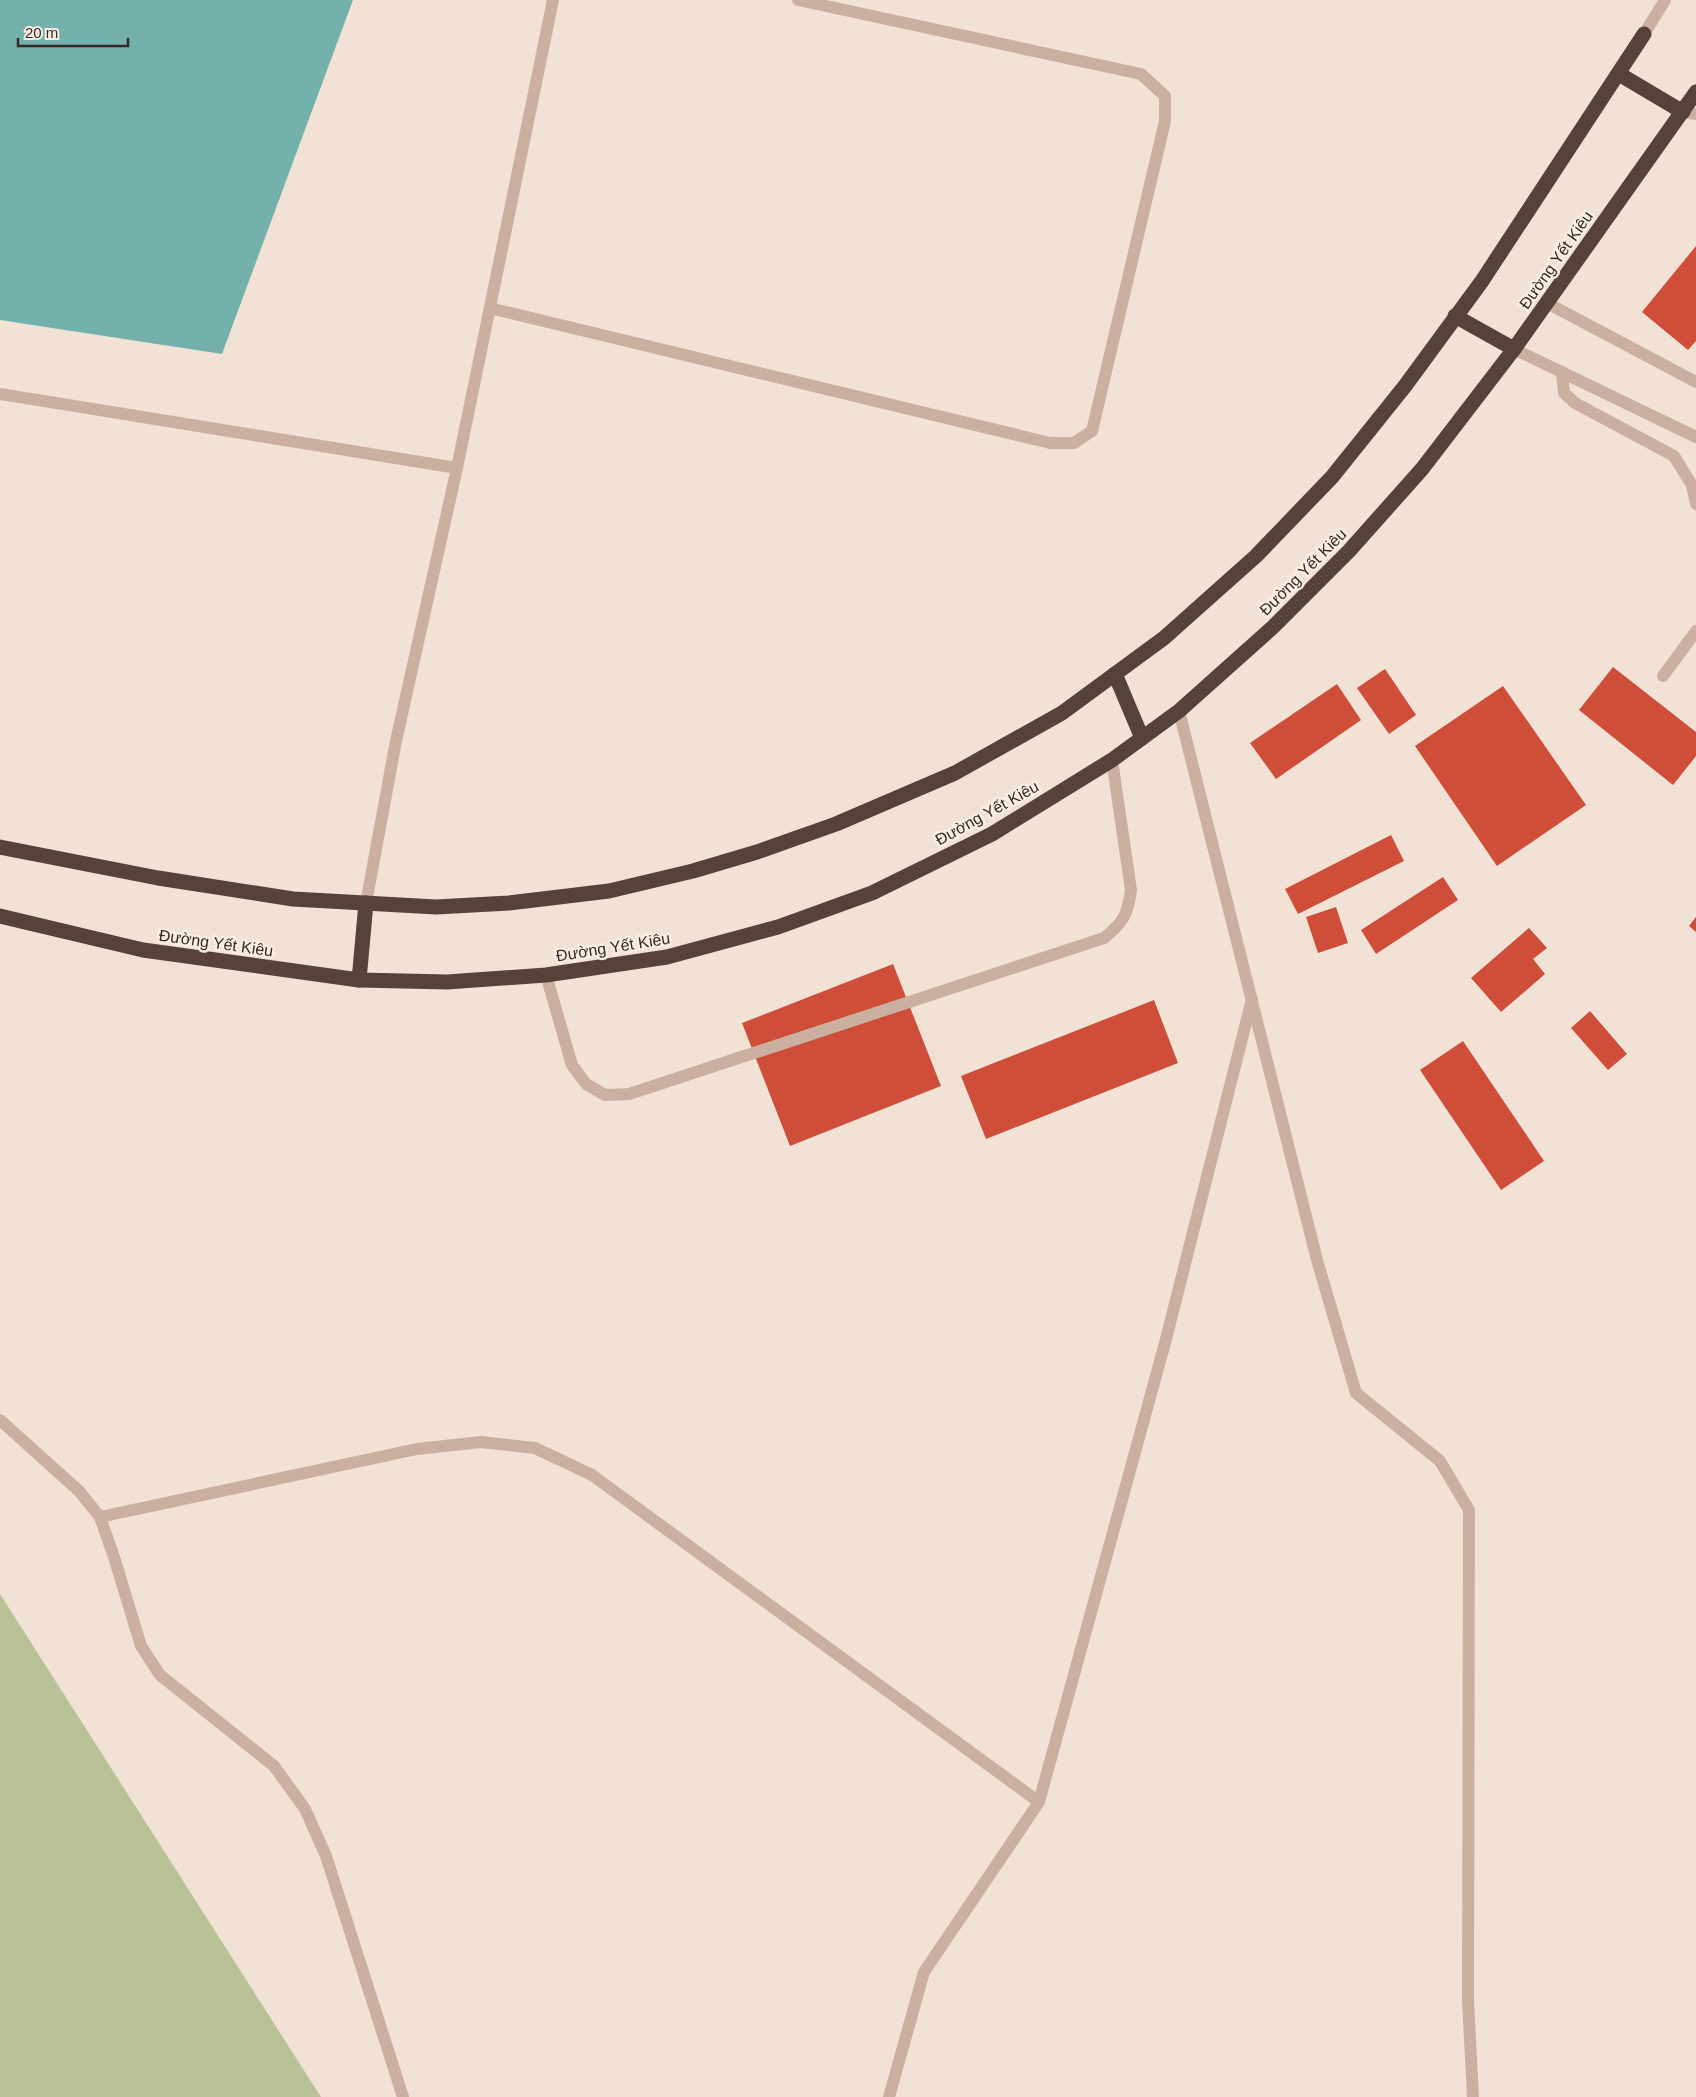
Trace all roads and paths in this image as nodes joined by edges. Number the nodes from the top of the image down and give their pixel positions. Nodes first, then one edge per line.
1 (553, 0) edge
2 (798, 0) edge
3 (1665, 0) edge
4 (1644, 34) joint
5 (1619, 74) junction
6 (1696, 92) edge
7 (1689, 113) edge
8 (1547, 303) junction
9 (490, 308) junction
10 (1455, 316) junction
11 (1514, 349) junction
12 (1562, 372) junction
13 (1696, 382) edge
14 (0, 394) edge
15 (1696, 437) edge
16 (457, 468) junction
17 (1696, 504) edge
18 (1696, 630) edge
19 (1115, 674) junction
20 (1663, 676) dead end
21 (1179, 711) junction
22 (1142, 738) junction
23 (1112, 760) junction
24 (0, 847) edge
25 (366, 903) junction
26 (0, 916) edge
27 (546, 976) junction
28 (359, 980) junction
29 (1252, 1000) junction
30 (0, 1420) edge
31 (100, 1518) junction
32 (1039, 1802) junction
33 (403, 2097) edge
34 (889, 2097) edge
35 (1473, 2097) edge

1 - 9 lane
2 - 9 lane
3 - 4 lane
4 - 5 highway
5 - 7 highway
5 - 10 highway
6 - 7 highway, Đường Yết Kiêu
7 - 8 highway, Đường Yết Kiêu
8 - 11 highway, Đường Yết Kiêu
8 - 13 lane
9 - 16 lane
10 - 11 highway
10 - 19 highway
11 - 12 lane
11 - 21 highway, Đường Yết Kiêu
12 - 15 lane
12 - 17 lane
14 - 16 lane
16 - 25 lane
18 - 20 lane
19 - 22 highway
19 - 25 highway
21 - 22 highway, Đường Yết Kiêu
21 - 29 lane
22 - 23 highway, Đường Yết Kiêu
23 - 27 highway, Đường Yết Kiêu
23 - 27 lane
24 - 25 highway
25 - 28 highway
26 - 28 highway, Đường Yết Kiêu
27 - 28 highway, Đường Yết Kiêu
29 - 32 lane
29 - 35 lane
30 - 31 lane
31 - 32 lane
31 - 33 lane
32 - 34 lane

